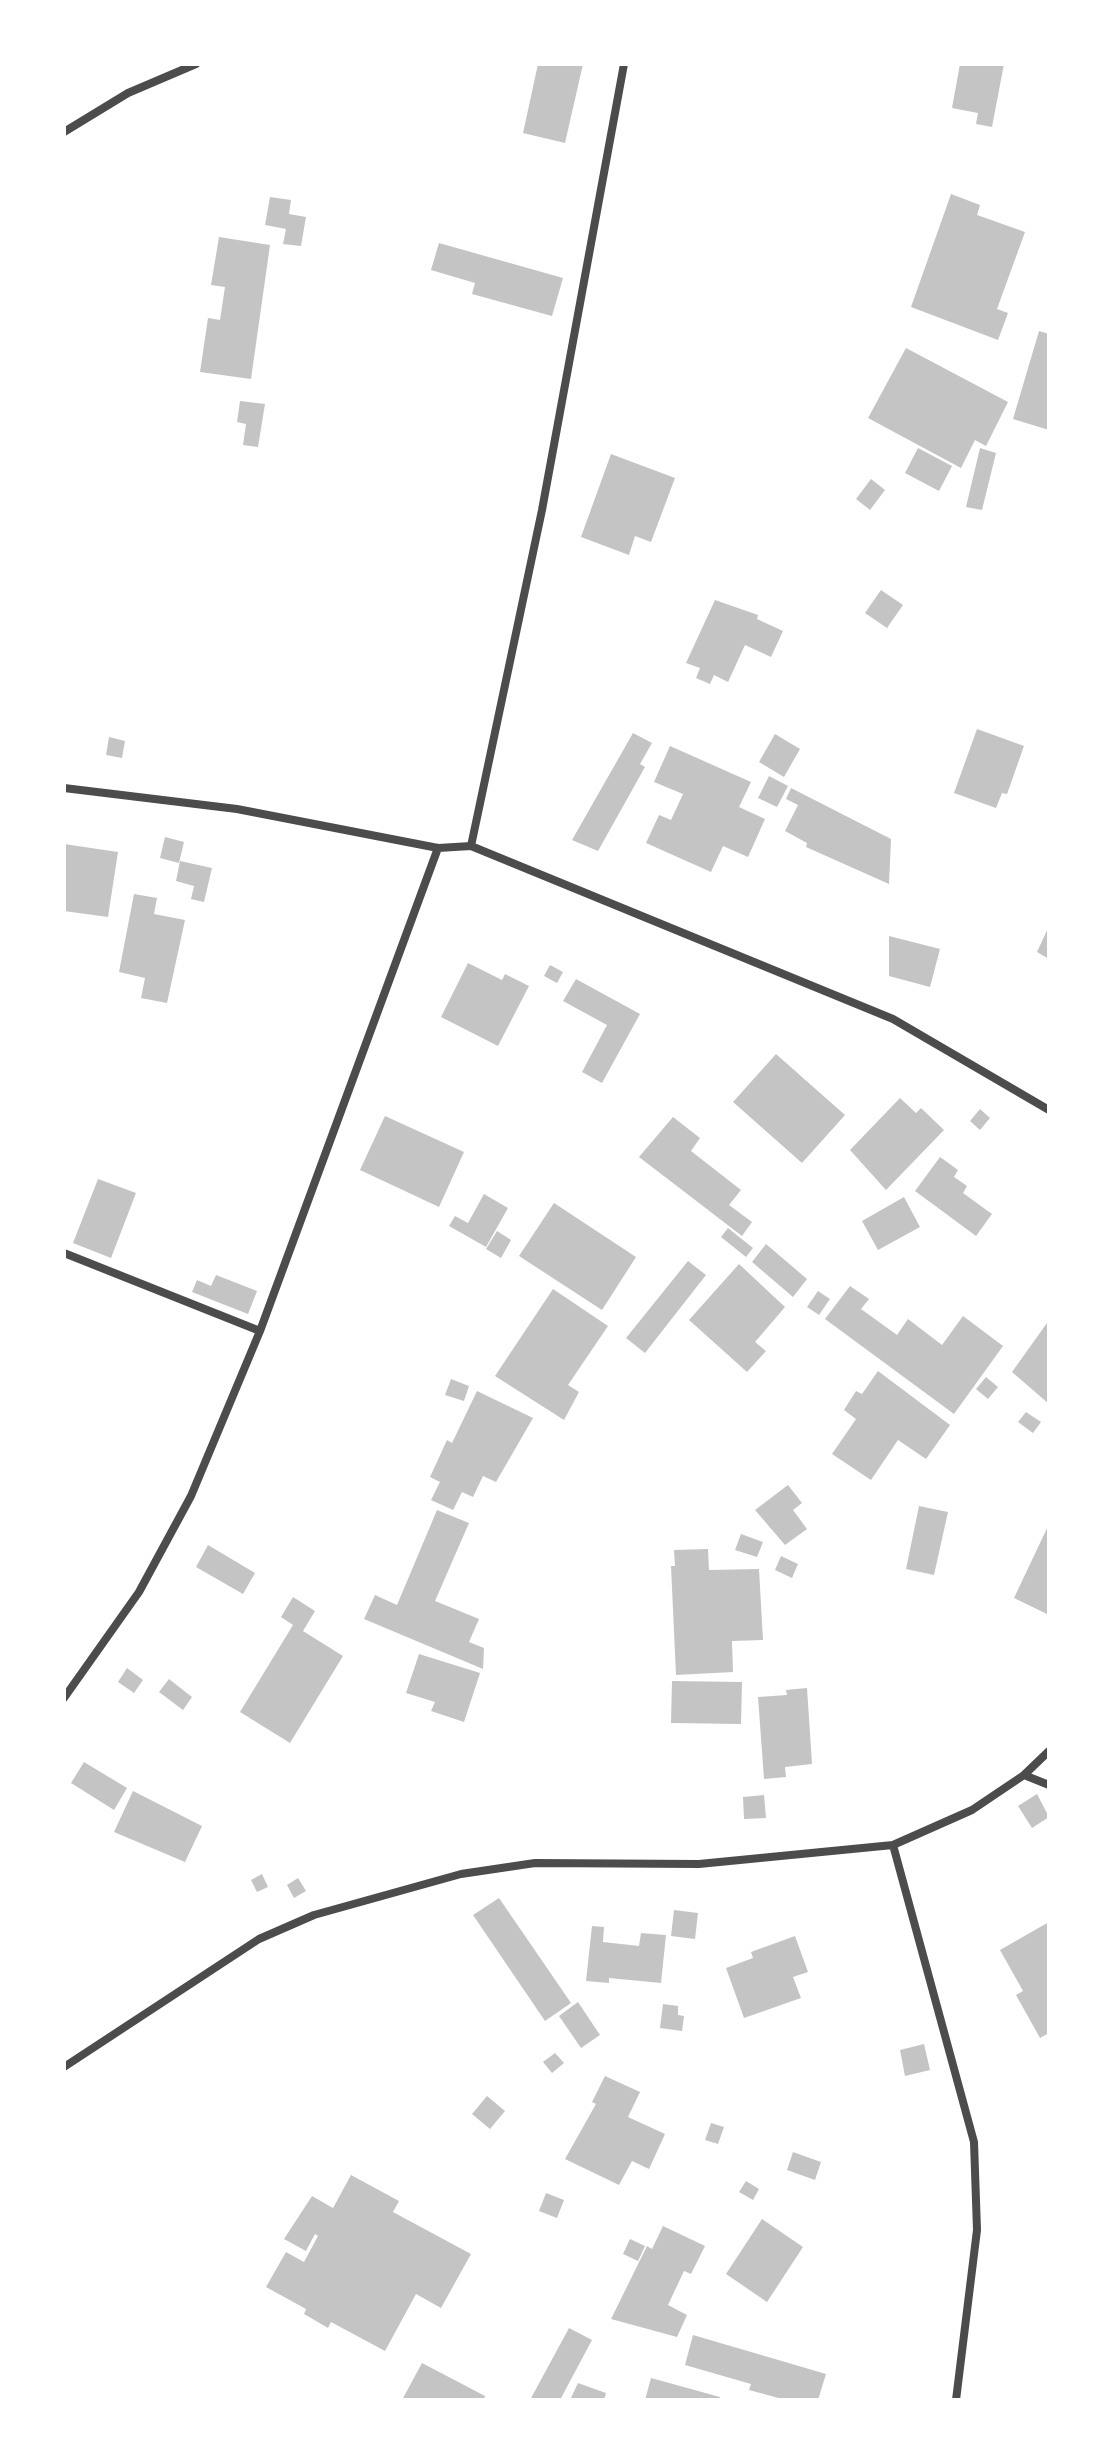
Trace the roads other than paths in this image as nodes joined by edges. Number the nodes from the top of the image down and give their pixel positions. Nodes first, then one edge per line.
1 (196, 64) edge
2 (624, 64) edge
3 (64, 132) edge
4 (64, 788) edge
5 (471, 846) junction
6 (438, 848) junction
7 (1049, 1110) edge
8 (64, 1253) edge
9 (260, 1331) junction
10 (64, 1698) edge
11 (1049, 1751) edge
12 (1024, 1775) junction
13 (1049, 1785) edge
14 (893, 1845) junction
15 (64, 2067) edge
16 (956, 2400) edge

1 - 3 street
2 - 5 street
4 - 6 street
5 - 6 street
5 - 7 street
6 - 9 street
8 - 9 street
9 - 10 street
11 - 12 street
12 - 13 street
12 - 14 street
14 - 15 street
14 - 16 street

